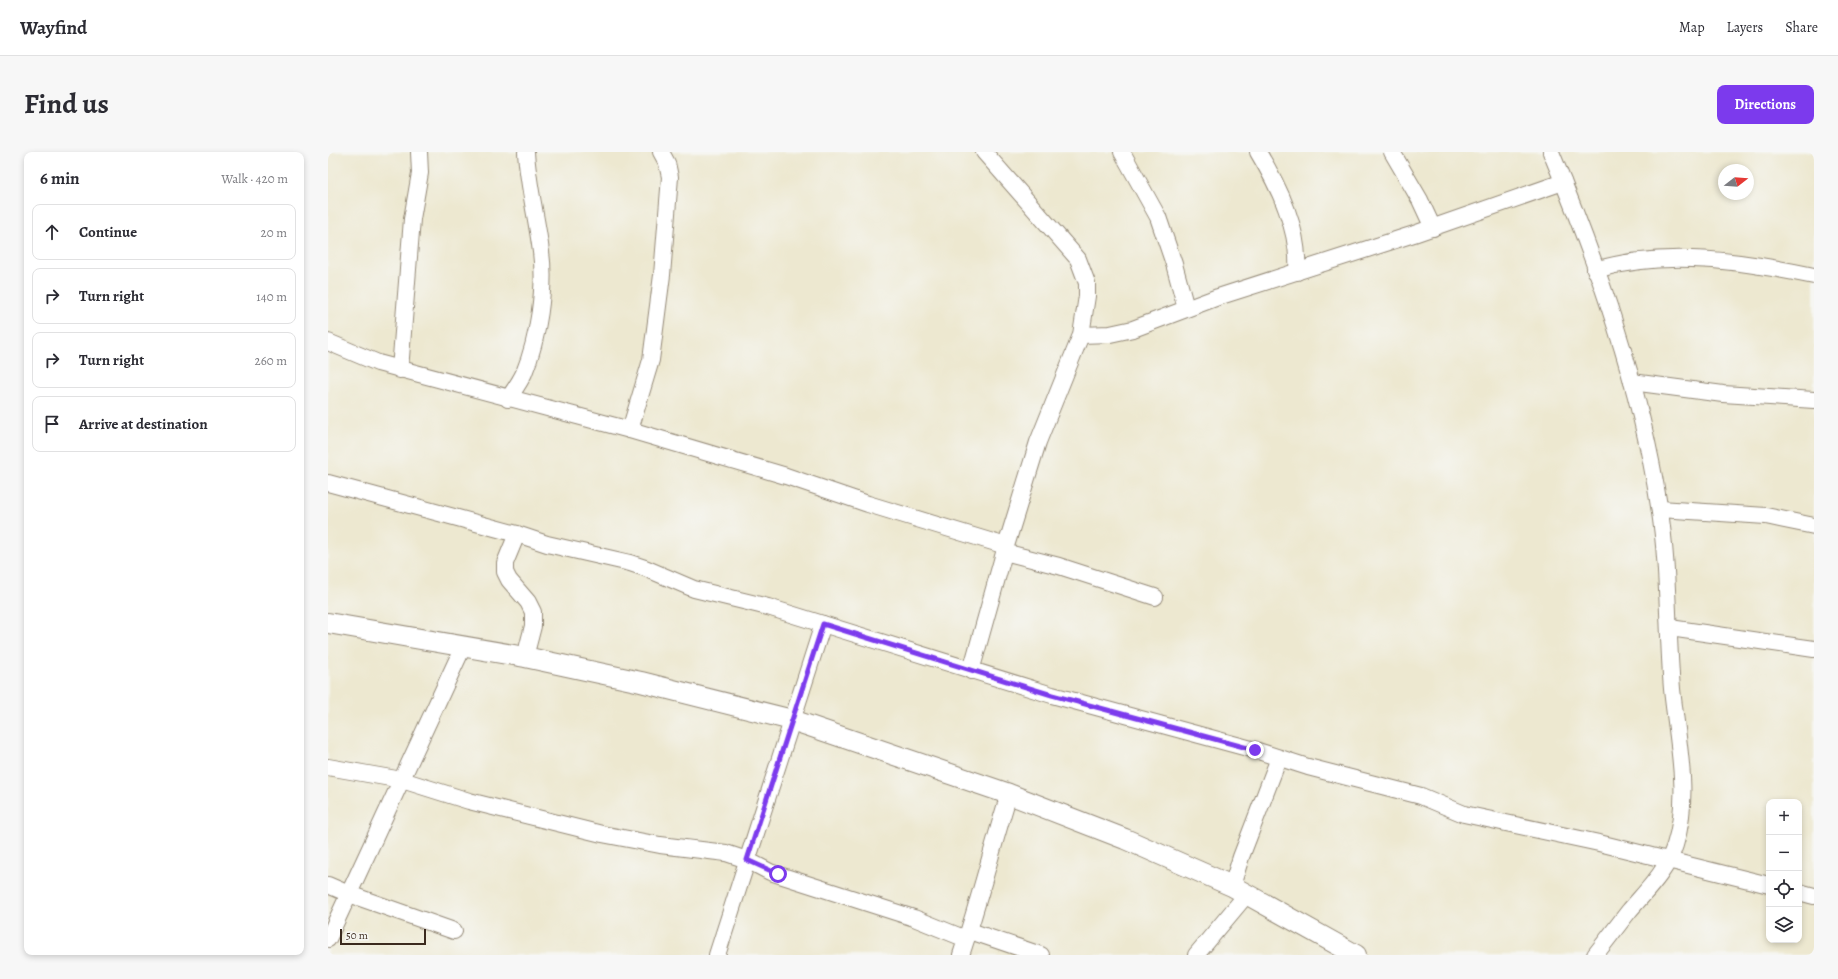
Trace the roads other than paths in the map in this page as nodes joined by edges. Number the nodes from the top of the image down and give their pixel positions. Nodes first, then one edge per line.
1 (419, 152) edge
2 (526, 152) edge
3 (661, 152) edge
4 (984, 152) edge
5 (1122, 152) edge
6 (1258, 152) edge
7 (1392, 152) edge
8 (1551, 152) edge
9 (1563, 182) junction
10 (1434, 228) junction
11 (1596, 270) junction
12 (1297, 272) junction
13 (1814, 276) edge
14 (1186, 308) junction
15 (1081, 335) junction
16 (328, 342) edge
17 (400, 370) junction
18 (1632, 382) junction
19 (508, 398) junction
20 (1814, 400) edge
21 (630, 430) junction
22 (328, 483) edge
23 (1660, 509) junction
24 (1814, 526) edge
25 (517, 534) junction
26 (1005, 549) junction
27 (1155, 597) dead end
28 (328, 623) edge
29 (823, 624) junction
30 (1670, 628) junction
31 (464, 647) junction
32 (1814, 649) edge
33 (525, 657) junction
34 (972, 671) junction
35 (792, 720) junction
36 (1279, 758) junction
37 (328, 767) edge
38 (402, 780) junction
39 (1009, 794) junction
40 (747, 860) junction
41 (1670, 860) junction
42 (1766, 884) edge
43 (328, 885) edge
44 (1239, 890) junction
45 (1802, 893) edge
46 (349, 894) junction
47 (1814, 896) edge
48 (454, 931) dead end
49 (968, 935) junction
50 (328, 939) edge
51 (717, 955) edge
52 (961, 955) edge
53 (1041, 955) edge
54 (1196, 955) edge
55 (1356, 955) edge
56 (1595, 955) edge

1 - 17 street
2 - 19 street
3 - 21 street
4 - 15 street
5 - 14 street
6 - 12 street
7 - 10 street
8 - 9 street
9 - 10 street
9 - 11 street
10 - 12 street
11 - 13 street
11 - 18 street
12 - 14 street
14 - 15 street
15 - 26 street
16 - 17 street
17 - 19 street
18 - 20 street
18 - 23 street
19 - 21 street
21 - 26 street
22 - 25 street
23 - 24 street
23 - 30 street
25 - 29 street
25 - 33 street
26 - 27 street
26 - 34 street
28 - 31 main road
29 - 34 street
29 - 35 street
30 - 32 street
30 - 41 street
31 - 33 main road
31 - 38 street
33 - 35 main road
34 - 36 street
35 - 39 main road
35 - 40 street
36 - 41 street
36 - 44 street
37 - 38 street
38 - 40 street
38 - 46 street
39 - 44 main road
39 - 49 street
40 - 49 street
40 - 51 street
41 - 42 street
41 - 56 street
43 - 46 street
44 - 54 street
44 - 55 main road
45 - 47 street
46 - 48 street
46 - 50 street
49 - 52 street
49 - 53 street

